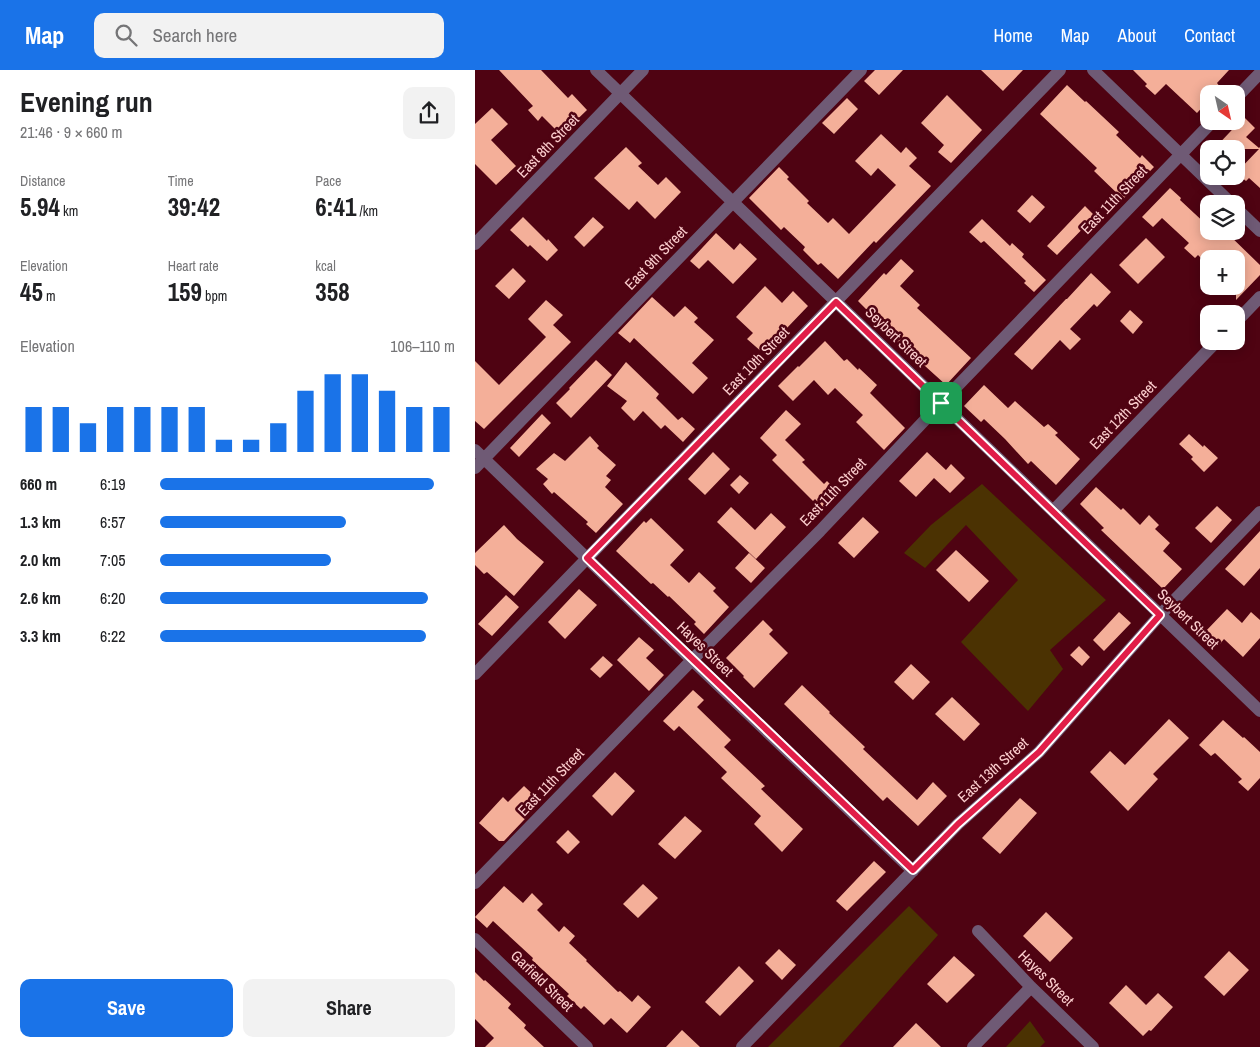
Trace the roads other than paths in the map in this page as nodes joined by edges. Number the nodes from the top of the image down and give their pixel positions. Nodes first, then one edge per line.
1 (596, 70) edge
2 (643, 70) edge
3 (861, 70) edge
4 (1060, 70) edge
5 (1093, 70) edge
6 (1260, 73) edge
7 (1245, 89) edge
8 (621, 94) junction
9 (1205, 130) edge
10 (1181, 155) junction
11 (1223, 195) edge
12 (733, 202) junction
13 (1245, 217) edge
14 (1260, 231) edge
15 (475, 244) edge
16 (1260, 297) edge
17 (836, 302) junction
18 (1245, 313) edge
19 (1208, 350) edge
20 (941, 403) junction
21 (478, 459) edge
22 (1053, 511) junction
23 (1260, 512) edge
24 (587, 558) junction
25 (1160, 615) junction
26 (692, 660) junction
27 (475, 674) edge
28 (1260, 711) edge
29 (913, 870) junction
30 (475, 883) edge
31 (978, 931) dead end
32 (475, 939) edge
33 (1031, 987) junction
34 (587, 1047) edge
35 (742, 1047) edge
36 (973, 1047) edge
37 (1093, 1047) edge

1 - 8 street, Seybert Street
2 - 8 street, East 8th Street
3 - 12 street, East 9th Street
4 - 17 street, East 10th Street
5 - 10 street
6 - 7 street
8 - 12 street, Seybert Street
8 - 15 street, East 8th Street
9 - 10 street, East 11th Street
10 - 11 street
10 - 20 street, East 11th Street
12 - 17 street, Seybert Street
12 - 21 street, East 9th Street
13 - 14 street
16 - 18 street
17 - 20 street, Seybert Street
17 - 24 street, East 10th Street
19 - 22 street, East 12th Street
20 - 22 street, Seybert Street
20 - 26 street, East 11th Street
21 - 24 street, Hayes Street
22 - 25 street, Seybert Street
23 - 25 street, East 13th Street
24 - 26 street, Hayes Street
24 - 27 street, East 10th Street
25 - 28 street, Seybert Street
25 - 29 street, East 13th Street
26 - 29 street, Hayes Street
26 - 30 street, East 11th Street
29 - 35 street, East 13th Street
31 - 33 street, Hayes Street
32 - 34 street, Garfield Street
33 - 36 street
33 - 37 street, Hayes Street

